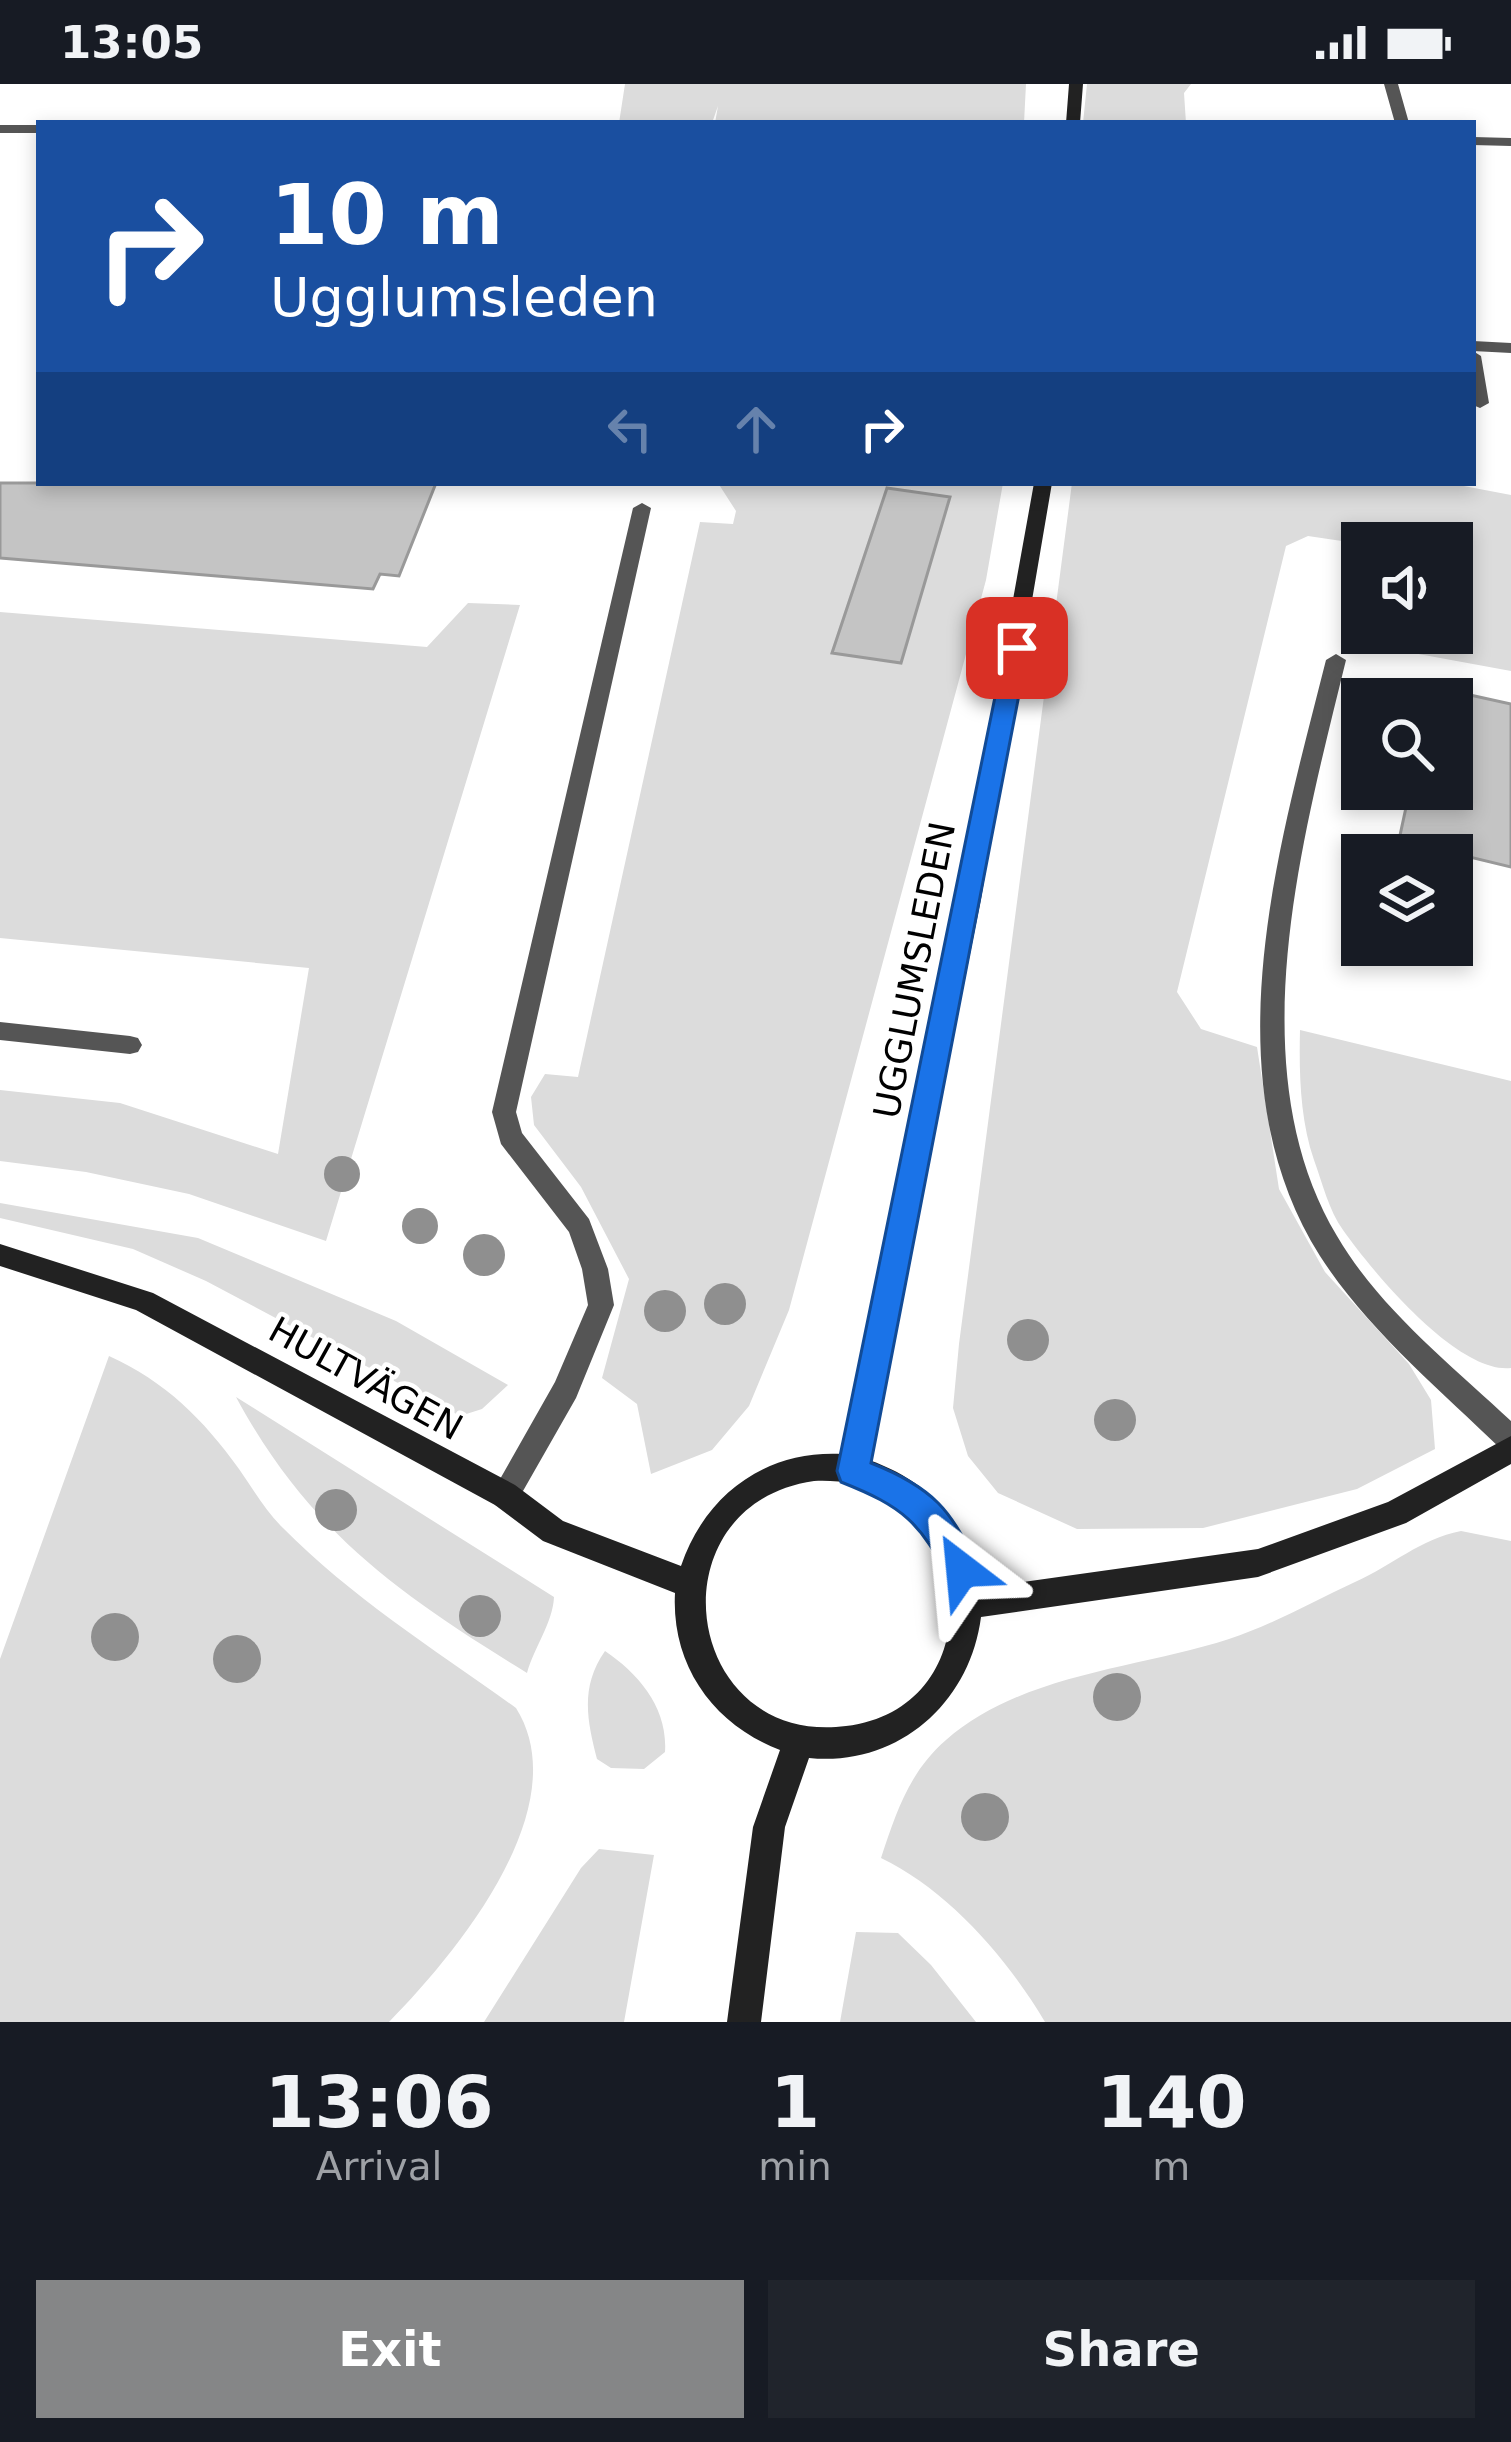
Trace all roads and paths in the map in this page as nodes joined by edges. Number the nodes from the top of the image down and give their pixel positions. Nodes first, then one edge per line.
1 (1076, 84) edge
2 (1391, 84) edge
3 (1072, 120) edge
4 (1401, 120) edge
5 (0, 129) edge
6 (36, 129) edge
7 (1476, 141) edge
8 (1511, 142) edge
9 (1476, 346) edge
10 (1511, 348) edge
11 (1476, 376) edge
12 (1480, 403) dead end
13 (1042, 486) edge
14 (642, 508) dead end
15 (1336, 660) dead end
16 (0, 1031) edge
17 (130, 1045) dead end
18 (0, 1255) edge
19 (1511, 1440) edge
20 (1511, 1449) edge
21 (853, 1471) junction
22 (505, 1495) junction
23 (689, 1584) junction
24 (971, 1604) junction
25 (800, 1739) junction
26 (743, 2022) edge

1 - 3 street
2 - 4 street
5 - 6 street
7 - 8 street
9 - 10 street
11 - 12 street
13 - 21 street, UGGLUMSLEDEN
14 - 22 street
15 - 19 street
16 - 17 street
18 - 22 street, HULTVÄGEN
20 - 24 street
21 - 23 street
21 - 24 street
22 - 23 street, HULTVÄGEN
23 - 25 street
24 - 25 street
25 - 26 street

